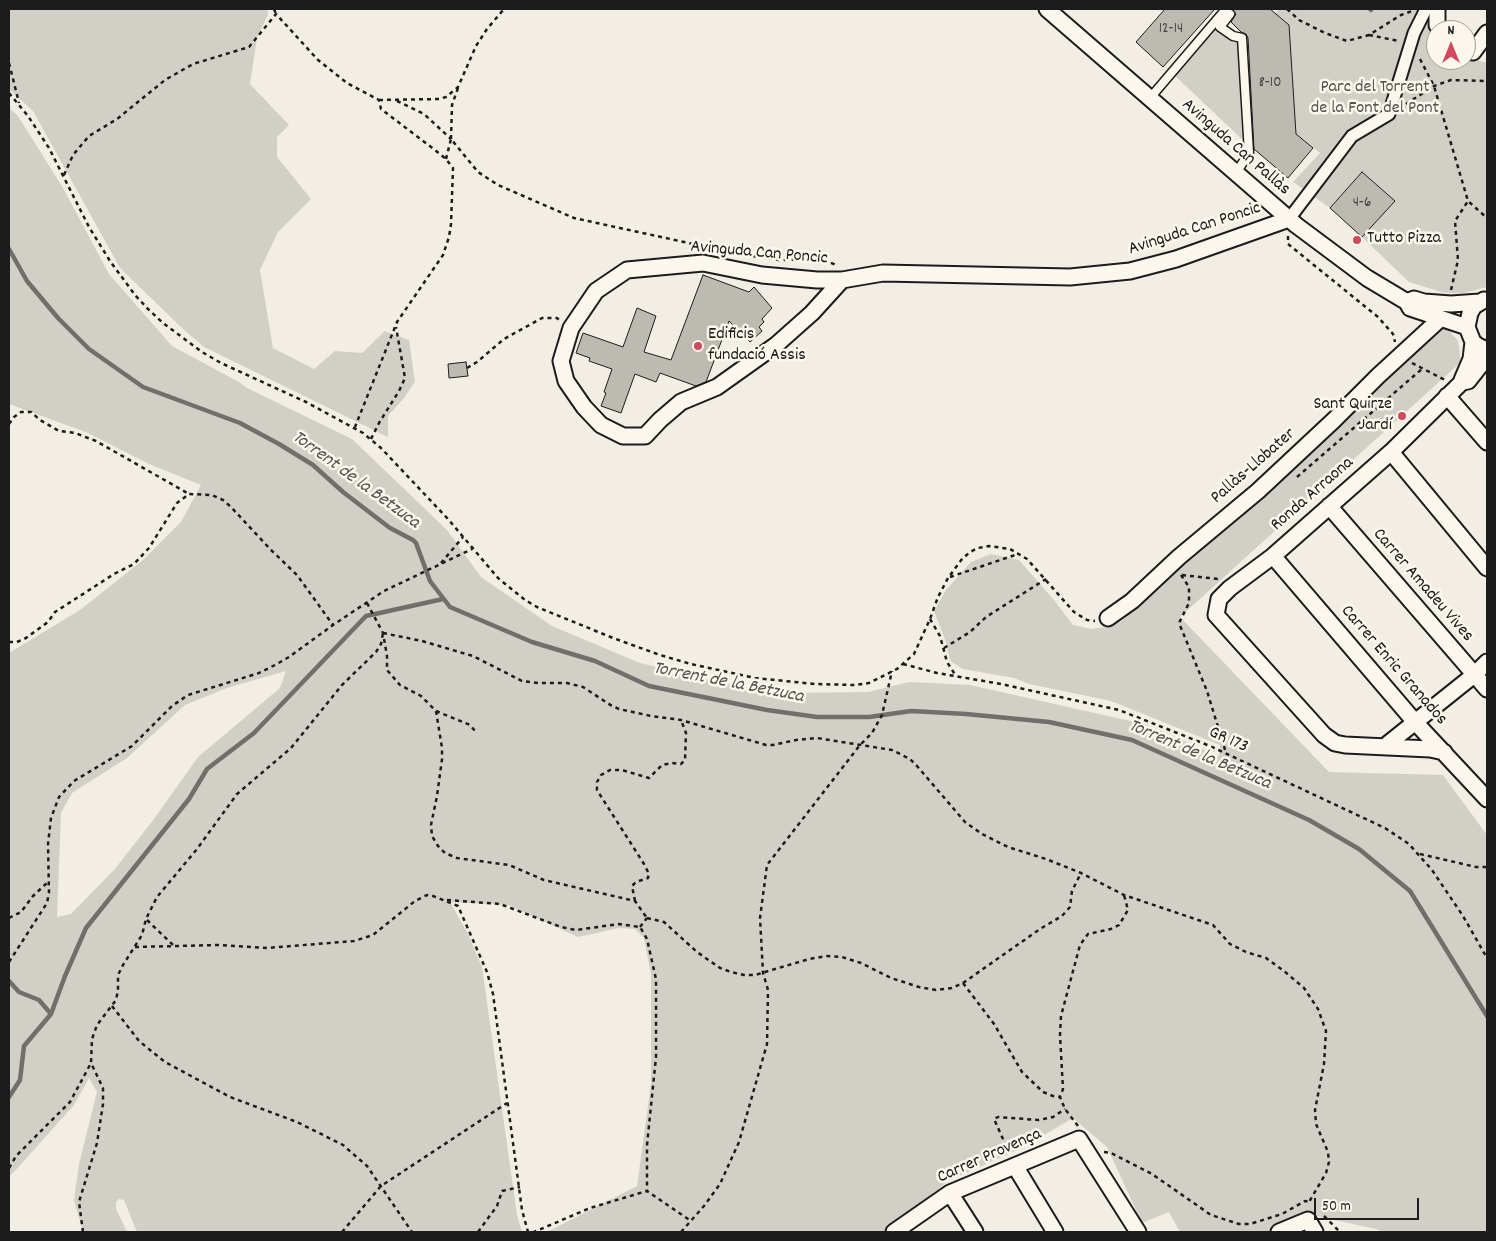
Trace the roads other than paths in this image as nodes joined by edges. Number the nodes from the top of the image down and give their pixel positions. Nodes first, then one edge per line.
1 (1047, 9) edge
2 (1426, 9) edge
3 (1228, 11) edge
4 (1487, 33) edge
5 (1476, 50) edge
6 (1150, 98) junction
7 (1236, 173) junction
8 (1289, 219) junction
9 (841, 273) junction
10 (1484, 300) edge
11 (1407, 302) junction
12 (1440, 319) junction
13 (1470, 334) junction
14 (1487, 350) edge
15 (1487, 357) edge
16 (1455, 388) junction
17 (1487, 442) edge
18 (1391, 452) junction
19 (1329, 506) junction
20 (1272, 556) junction
21 (1487, 568) edge
22 (1108, 618) road end
23 (1487, 662) edge
24 (1474, 675) junction
25 (1487, 689) edge
26 (1415, 722) junction
27 (1384, 747) junction
28 (1444, 752) junction
29 (1487, 799) edge
30 (1008, 1162) junction
31 (950, 1193) junction
32 (895, 1232) edge
33 (975, 1232) edge
34 (1055, 1232) edge
35 (1138, 1232) edge
36 (1279, 1232) edge
37 (1315, 1232) edge

1 - 6 street, Avinguda Can Pallàs
2 - 8 street
3 - 6 lane
3 - 7 lane
4 - 5 street
6 - 7 street, Avinguda Can Pallàs
7 - 8 street, Avinguda Can Pallàs
8 - 9 street, Avinguda Can Poncic
8 - 11 street, Avinguda Can Pallàs
9 - 9 street, Avinguda Can Poncic
10 - 11 street, Avinguda Can Pallàs
10 - 13 street, Ronda Arraona
11 - 12 street, Avinguda Can Pallàs
12 - 13 street, Avinguda Can Pallàs
12 - 22 street, Pallàs-Llobater
13 - 14 street
13 - 16 street, Ronda Arraona
15 - 16 street, Ronda Arraona
16 - 17 street
16 - 18 street, Ronda Arraona
18 - 19 street, Ronda Arraona
18 - 21 street
19 - 20 street, Ronda Arraona
19 - 24 street, Carrer Amadeu Vives
20 - 26 street, Carrer Enric Granados
20 - 27 street, Ronda Arraona
23 - 24 street
24 - 25 street, Carrer Amadeu Vives
24 - 26 street
26 - 27 street
26 - 28 street, Carrer Enric Granados
27 - 28 street
28 - 29 street, Carrer Enric Granados
30 - 31 street, Carrer Provença
30 - 34 street
30 - 35 street, Carrer Provença
31 - 32 street, Carrer Provença
31 - 33 street
36 - 37 street

